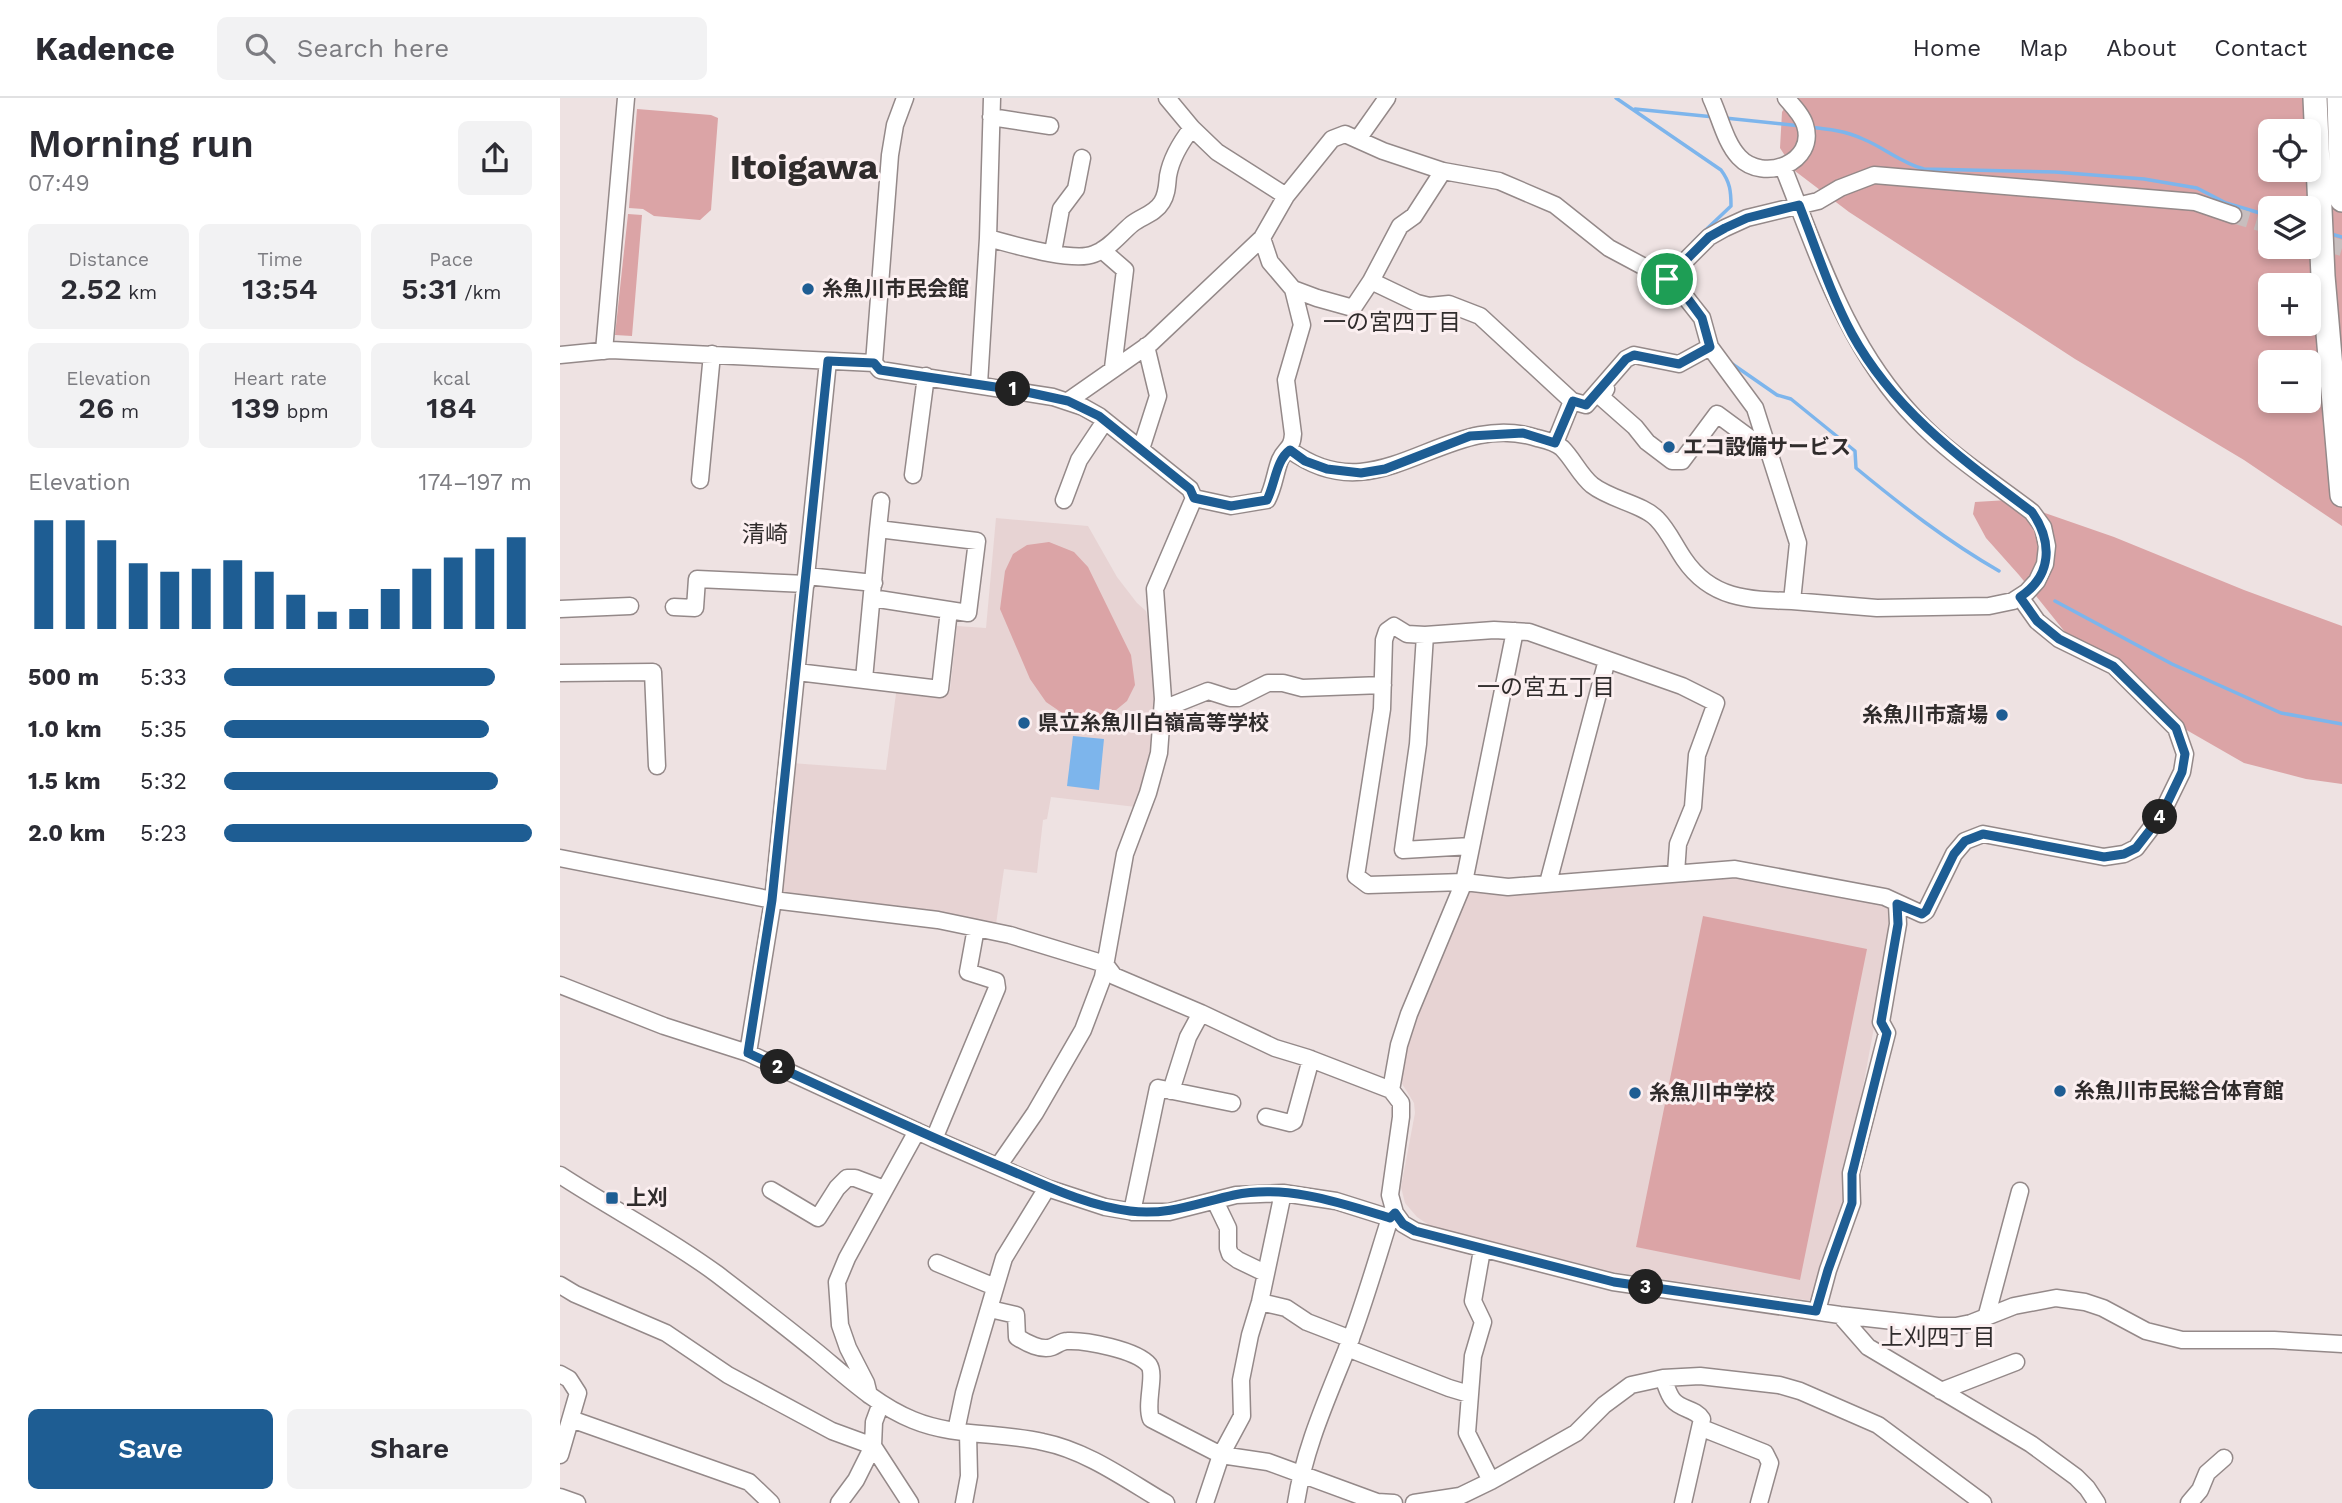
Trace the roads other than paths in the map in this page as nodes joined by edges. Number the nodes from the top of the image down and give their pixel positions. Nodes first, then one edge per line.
1 (626, 98) edge
2 (905, 98) edge
3 (992, 98) edge
4 (1167, 98) edge
5 (1387, 98) edge
6 (1711, 98) edge
7 (1786, 98) edge
8 (2315, 98) edge
9 (2339, 98) edge
10 (991, 117) junction
11 (1049, 126) dead end
12 (1192, 128) junction
13 (1358, 139) junction
14 (2342, 150) edge
15 (1082, 158) dead end
16 (1783, 167) junction
17 (1443, 171) junction
18 (2341, 174) edge
19 (1286, 196) junction
20 (2342, 200) edge
21 (1799, 205) junction
22 (2233, 215) tunnel mouth
23 (988, 238) junction
24 (1262, 238) junction
25 (1102, 250) junction
26 (1053, 252) junction
27 (1667, 279) junction
28 (1371, 281) junction
29 (1293, 289) junction
30 (1146, 346) junction
31 (1710, 347) junction
32 (604, 351) junction
33 (712, 354) junction
34 (560, 355) edge
35 (828, 361) junction
36 (874, 363) junction
37 (1113, 368) junction
38 (926, 376) junction
39 (979, 384) junction
40 (1604, 386) junction
41 (1068, 401) junction
42 (1573, 401) junction
43 (1105, 421) junction
44 (1555, 443) junction
45 (1768, 446) junction
46 (1141, 449) junction
47 (1290, 450) junction
48 (913, 475) dead end
49 (700, 480) dead end
50 (2342, 495) edge
51 (1194, 498) junction
52 (1064, 500) dead end
53 (881, 502) dead end
54 (878, 529) junction
55 (806, 580) junction
56 (873, 591) junction
57 (2020, 597) junction
58 (1792, 601) junction
59 (630, 606) dead end
60 (674, 607) dead end
61 (560, 609) edge
62 (949, 610) junction
63 (1515, 631) junction
64 (1426, 635) junction
65 (1607, 660) junction
66 (797, 672) junction
67 (560, 673) edge
68 (864, 679) junction
69 (1382, 685) junction
70 (1163, 709) junction
71 (657, 766) dead end
72 (1471, 846) junction
73 (560, 858) edge
74 (1676, 873) junction
75 (1464, 882) junction
76 (1548, 883) junction
77 (772, 900) junction
78 (1897, 904) junction
79 (976, 928) junction
80 (1105, 964) junction
81 (560, 985) edge
82 (1202, 1013) junction
83 (748, 1053) junction
84 (1311, 1059) junction
85 (1391, 1090) junction
86 (1171, 1091) junction
87 (1232, 1103) dead end
88 (1266, 1117) dead end
89 (917, 1131) junction
90 (934, 1139) junction
91 (999, 1165) junction
92 (563, 1183) edge
93 (1047, 1188) junction
94 (884, 1189) junction
95 (771, 1191) dead end
96 (2020, 1191) dead end
97 (1283, 1193) junction
98 (1215, 1201) junction
99 (1132, 1212) junction
100 (1392, 1215) junction
101 (1482, 1250) junction
102 (937, 1263) dead end
103 (1265, 1273) junction
104 (560, 1285) edge
105 (995, 1287) junction
106 (1260, 1302) junction
107 (990, 1309) junction
108 (1816, 1311) junction
109 (1840, 1315) junction
110 (1986, 1318) junction
111 (1349, 1343) junction
112 (2342, 1343) edge
113 (2016, 1362) dead end
114 (560, 1374) edge
115 (1663, 1378) junction
116 (1941, 1391) junction
117 (1469, 1394) junction
118 (875, 1399) junction
119 (572, 1419) junction
120 (1702, 1429) junction
121 (962, 1432) junction
122 (873, 1446) junction
123 (560, 1455) edge
124 (1221, 1455) junction
125 (2224, 1458) dead end
126 (1300, 1475) junction
127 (1491, 1481) junction
128 (560, 1497) edge
129 (1466, 1499) edge
130 (577, 1503) edge
131 (771, 1503) edge
132 (839, 1503) edge
133 (910, 1503) edge
134 (964, 1503) edge
135 (1166, 1503) edge
136 (1205, 1503) edge
137 (1296, 1503) edge
138 (1394, 1503) edge
139 (1414, 1503) edge
140 (1683, 1503) edge
141 (1759, 1503) edge
142 (1983, 1503) edge
143 (2097, 1503) edge
144 (2189, 1503) edge

1 - 32 street
2 - 36 street
3 - 10 street
4 - 12 street
5 - 13 street
6 - 16 street
7 - 16 street
8 - 50 highway
9 - 18 highway
10 - 11 street
10 - 23 street
12 - 19 street
12 - 25 street
13 - 17 street
13 - 19 street
14 - 18 highway
15 - 26 street
16 - 21 street
17 - 27 street
17 - 28 street
18 - 20 highway
19 - 24 street
21 - 22 street
21 - 27 street
21 - 57 street
23 - 26 street
23 - 39 street
24 - 29 street
24 - 30 street
25 - 26 street
25 - 37 street
27 - 31 street
28 - 29 street
28 - 42 street
29 - 47 street
30 - 37 street
30 - 46 street
31 - 40 street
31 - 45 street
32 - 33 street
32 - 34 street
33 - 35 street
33 - 49 street
35 - 36 street
35 - 55 street
36 - 38 street
37 - 41 street
38 - 39 street
38 - 48 street
39 - 41 street
40 - 42 street
40 - 45 street
41 - 43 street
42 - 44 street
43 - 46 street
43 - 52 street
44 - 47 street
44 - 58 street
45 - 58 street
46 - 51 street
47 - 51 street
51 - 70 street
53 - 54 street
54 - 56 street
54 - 62 street
55 - 56 street
55 - 60 street
55 - 66 street
56 - 62 street
56 - 68 street
57 - 58 street
57 - 78 street
59 - 61 street
62 - 68 street
63 - 64 street
63 - 65 street
63 - 72 street
64 - 69 street
64 - 72 street
65 - 74 street
65 - 76 street
66 - 68 street
66 - 77 street
67 - 71 street
69 - 70 street
69 - 75 street
70 - 80 street
72 - 75 street
73 - 77 street
74 - 76 street
74 - 78 street
75 - 76 street
75 - 85 street
77 - 79 street
77 - 83 street
78 - 108 street
79 - 80 street
79 - 90 street
80 - 82 street
80 - 91 street
81 - 83 street
82 - 84 street
82 - 86 street
83 - 89 street
84 - 85 street
84 - 88 street
85 - 100 street
86 - 87 street
86 - 99 street
89 - 90 street
89 - 94 street
90 - 91 street
91 - 93 street
92 - 118 street
93 - 99 street
93 - 105 street
94 - 95 street
94 - 118 street
96 - 110 street
97 - 98 street
97 - 100 street
97 - 103 street
98 - 99 street
98 - 103 street
100 - 101 street
100 - 111 street
101 - 108 street
101 - 117 street
102 - 105 street
103 - 106 street
104 - 122 street
105 - 107 street
106 - 111 street
106 - 124 street
107 - 121 street
107 - 124 street
108 - 109 street
109 - 110 street
109 - 116 street
110 - 112 street
111 - 117 street
111 - 126 street
113 - 116 street
114 - 119 street
115 - 120 street
115 - 127 street
115 - 142 street
116 - 143 street
117 - 127 street
118 - 121 street
118 - 122 street
119 - 123 street
119 - 131 street
120 - 140 street
120 - 141 street
121 - 134 street
121 - 135 street
122 - 132 street
122 - 133 street
124 - 126 street
124 - 136 street
125 - 144 street
126 - 137 street
126 - 138 street
127 - 129 street
128 - 130 street
129 - 139 street

